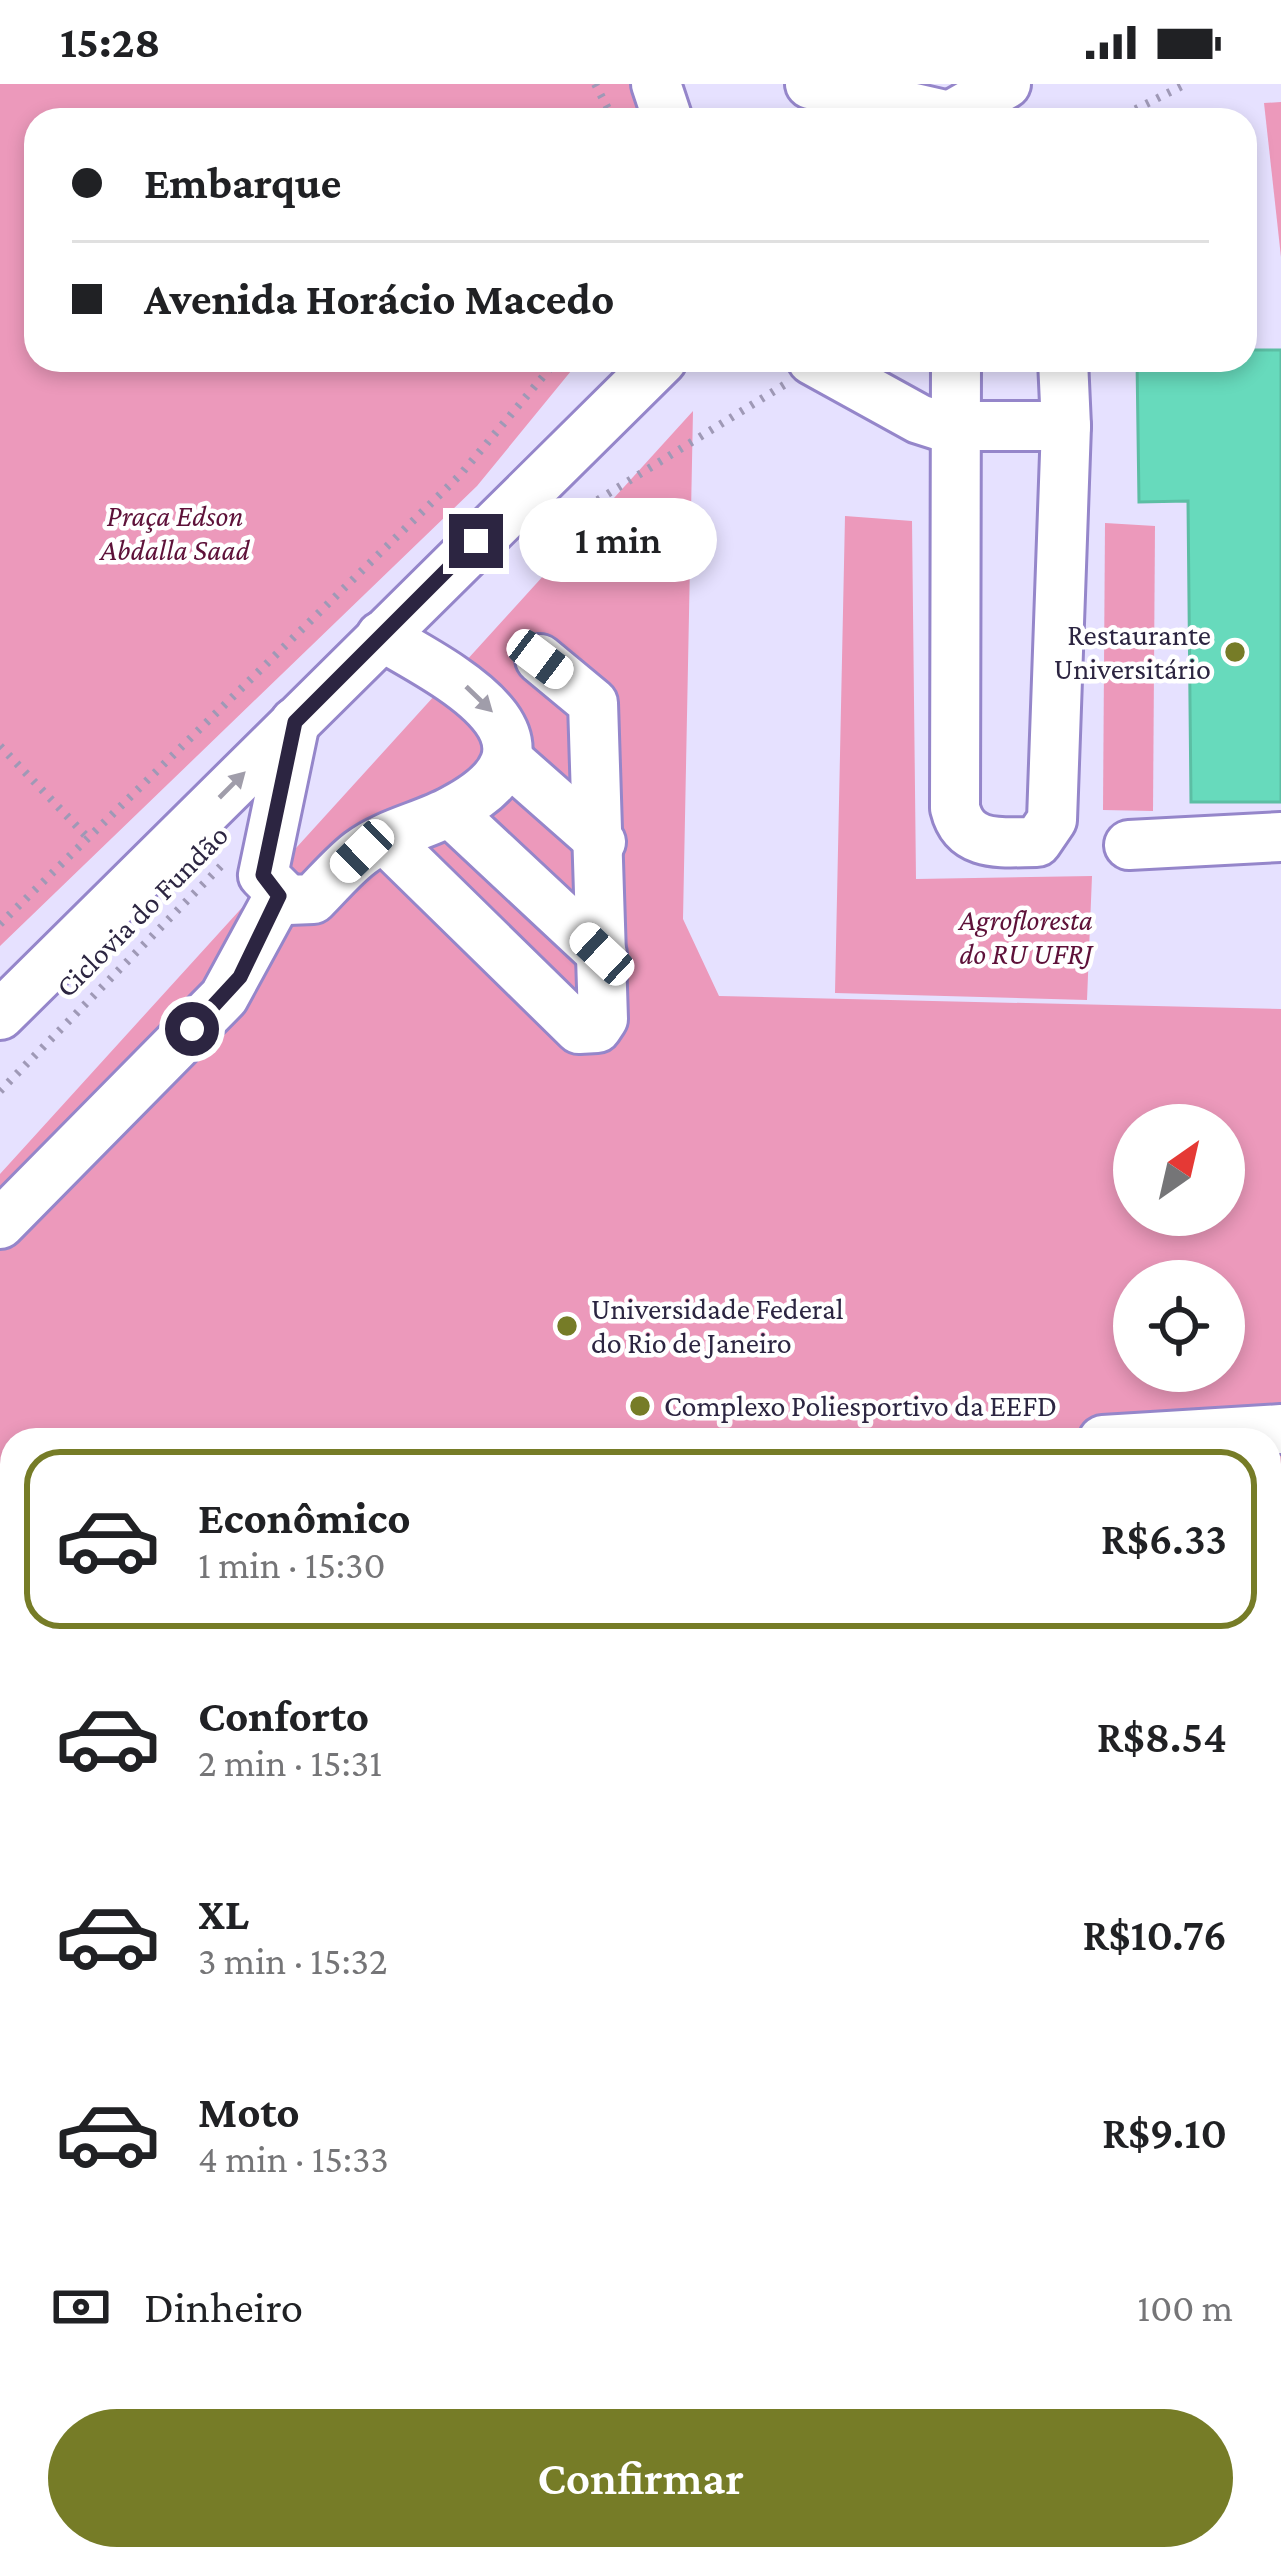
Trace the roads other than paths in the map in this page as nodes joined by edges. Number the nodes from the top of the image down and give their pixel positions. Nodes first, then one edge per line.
1 (810, 84) edge
2 (1006, 84) edge
3 (906, 108) edge
4 (964, 108) edge
5 (621, 372) edge
6 (649, 372) edge
7 (836, 372) edge
8 (879, 372) edge
9 (953, 372) edge
10 (1064, 372) edge
11 (603, 415) junction
12 (939, 424) junction
13 (1066, 426) junction
14 (381, 636) junction
15 (540, 659) dead end
16 (295, 722) junction
17 (507, 759) junction
18 (451, 812) junction
19 (1281, 837) edge
20 (386, 840) junction
21 (601, 842) junction
22 (1130, 845) dead end
23 (279, 896) junction
24 (602, 954) junction
25 (0, 1016) edge
26 (0, 1224) edge

1 - 3 street
2 - 4 street
5 - 11 street
6 - 11 street
7 - 12 street
8 - 12 street
9 - 12 street
10 - 13 street
11 - 14 street
12 - 13 street
12 - 13 street
14 - 16 street
14 -> 17 street
15 - 21 street
16 - 23 street
25 -> 16 street
17 - 18 street
17 - 21 street
18 - 20 street
18 - 24 street
19 - 22 street
20 - 23 street
20 - 24 street
21 - 24 street
23 - 26 street

